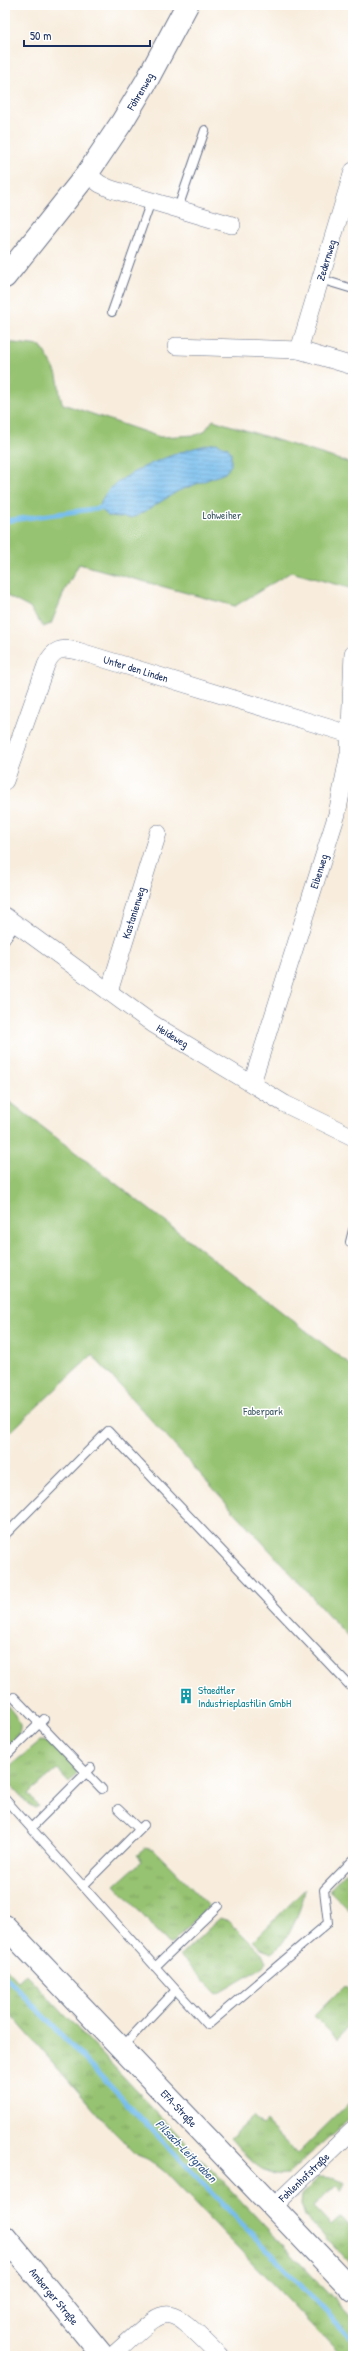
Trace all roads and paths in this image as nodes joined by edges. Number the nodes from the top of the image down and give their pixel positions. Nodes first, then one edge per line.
1 (187, 5) edge
2 (205, 130) dead end
3 (353, 171) edge
4 (87, 174) junction
5 (151, 201) junction
6 (178, 208) junction
7 (347, 214) edge
8 (232, 225) dead end
9 (5, 277) edge
10 (320, 279) junction
11 (353, 288) edge
12 (112, 312) dead end
13 (176, 346) dead end
14 (299, 350) junction
15 (353, 366) edge
16 (353, 653) edge
17 (349, 734) junction
18 (5, 781) edge
19 (158, 834) dead end
20 (10, 921) edge
21 (5, 940) edge
22 (110, 992) junction
23 (252, 1083) junction
24 (353, 1136) edge
25 (353, 1230) edge
26 (350, 1242) dead end
27 (5, 1535) edge
28 (353, 1689) edge
29 (14, 1696) dead end
30 (42, 1721) junction
31 (5, 1757) edge
32 (88, 1770) junction
33 (102, 1789) dead end
34 (5, 1799) edge
35 (118, 1808) dead end
36 (31, 1828) junction
37 (353, 1860) edge
38 (83, 1886) junction
39 (218, 1906) dead end
40 (5, 1926) edge
41 (155, 1967) junction
42 (176, 1990) junction
43 (121, 2047) junction
44 (353, 2130) edge
45 (273, 2207) junction
46 (5, 2237) edge
47 (353, 2291) edge
48 (103, 2356) edge
49 (112, 2356) edge
50 (220, 2356) edge

1 - 4 street, Föhrenweg
2 - 6 lane
3 - 7 street, Zedernweg
4 - 5 street
4 - 9 street, Föhrenweg
5 - 6 street
5 - 12 lane
6 - 8 street
7 - 10 street, Zedernweg
10 - 11 lane
10 - 14 street, Zedernweg
13 - 14 street
14 - 15 street
16 - 17 street, Eibenweg
17 - 18 street, Unter den Linden
17 - 23 street, Eibenweg
19 - 22 street, Kastanienweg
20 - 21 lane
20 - 22 street, Heideweg
22 - 23 street, Heideweg
23 - 24 street, Heideweg
25 - 26 lane
27 - 28 lane
29 - 30 lane
30 - 31 lane
30 - 32 lane
32 - 33 lane
32 - 36 lane
34 - 36 lane
35 - 38 lane
36 - 38 lane
37 - 42 lane
38 - 41 lane
39 - 41 lane
40 - 43 street, EFA-Straße
41 - 42 lane
42 - 43 lane
43 - 45 street, EFA-Straße
44 - 45 street, Fohlenhofstraße
45 - 47 street, EFA-Straße
46 - 48 street, Amberger Straße
49 - 50 street

